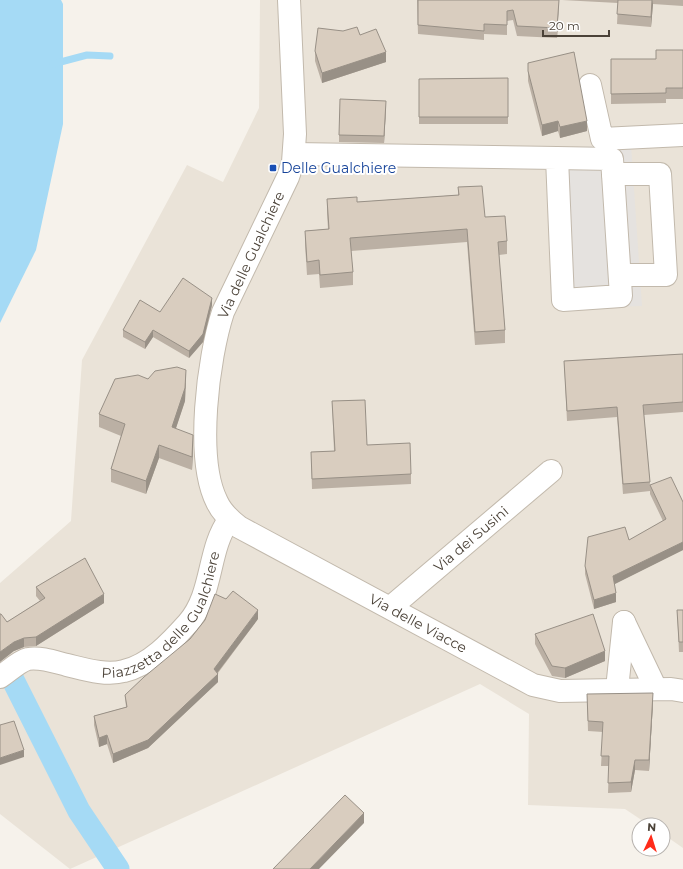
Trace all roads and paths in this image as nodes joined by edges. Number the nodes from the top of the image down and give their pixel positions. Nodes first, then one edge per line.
1 (289, 0) edge
2 (590, 85) dead end
3 (683, 135) edge
4 (294, 154) junction
5 (557, 158) junction
6 (613, 174) junction
7 (620, 275) junction
8 (552, 471) dead end
9 (229, 520) junction
10 (391, 607) junction
11 (0, 677) edge
12 (617, 689) junction
13 (656, 689) junction
14 (683, 691) edge

1 - 4 street, Via delle Gualchiere
2 - 3 street
4 - 5 street
4 - 9 street, Via delle Gualchiere
5 - 6 street
5 - 7 street
6 - 7 street
6 - 7 street
8 - 10 street, Via dei Susini
9 - 10 street, Via delle Viacce
9 - 11 street, Piazzetta delle Gualchiere
10 - 12 street, Via delle Viacce
12 - 13 street, Via delle Viacce
12 - 13 street
13 - 14 street, Via delle Viacce

